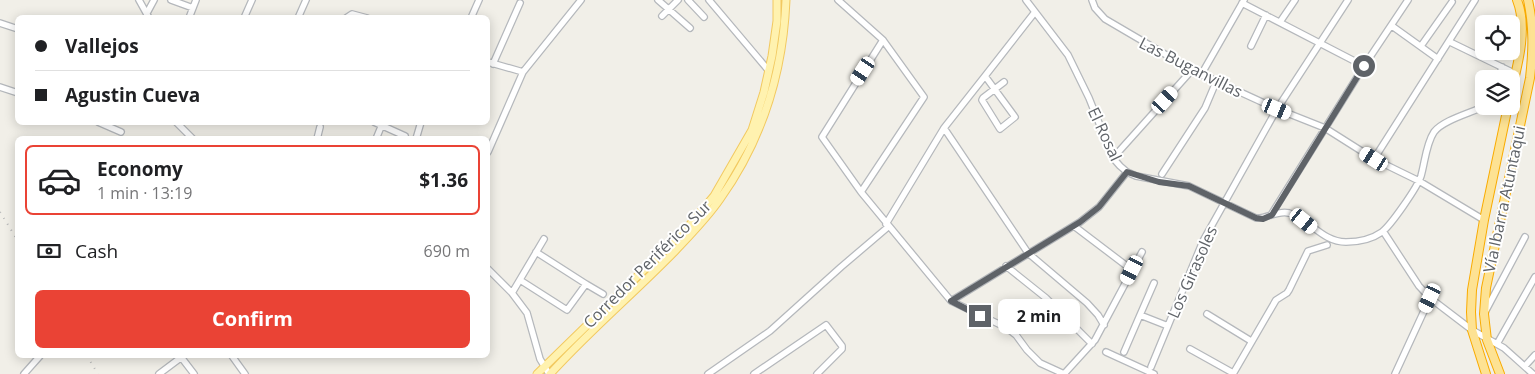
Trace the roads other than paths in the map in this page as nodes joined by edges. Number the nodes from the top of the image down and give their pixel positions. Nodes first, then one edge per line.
1 (140, 0) edge
2 (154, 0) edge
3 (171, 0) edge
4 (196, 0) edge
5 (252, 0) edge
6 (306, 0) edge
7 (479, 0) edge
8 (581, 0) edge
9 (658, 0) edge
10 (678, 0) edge
11 (688, 0) edge
12 (709, 0) edge
13 (778, 0) edge
14 (786, 0) edge
15 (838, 0) edge
16 (1026, 0) edge
17 (1092, 0) edge
18 (1295, 0) edge
19 (1348, 0) edge
20 (1408, 0) edge
21 (1475, 0) edge
22 (1517, 0) edge
23 (1528, 0) edge
24 (1243, 1) edge
25 (1452, 2) dead end
26 (520, 3) dead end
27 (192, 8) junction
28 (668, 8) junction
29 (1035, 12) junction
30 (148, 15) edge
31 (190, 15) edge
32 (245, 15) edge
33 (299, 15) edge
34 (472, 15) edge
35 (1266, 15) junction
36 (662, 16) dead end
37 (704, 17) dead end
38 (0, 22) edge
39 (1280, 22) junction
40 (1392, 26) junction
41 (15, 28) edge
42 (690, 28) dead end
43 (883, 40) junction
44 (1450, 42) junction
45 (1319, 43) junction
46 (1251, 46) dead end
47 (1421, 46) junction
48 (1438, 59) junction
49 (490, 63) edge
50 (1364, 66) junction
51 (1502, 67) junction
52 (1192, 70) junction
53 (1501, 70) edge
54 (1508, 70) edge
55 (1517, 70) edge
56 (523, 72) junction
57 (769, 72) junction
58 (1201, 75) junction
59 (985, 76) junction
60 (1004, 82) dead end
61 (1216, 82) junction
62 (0, 87) edge
63 (996, 89) junction
64 (15, 92) edge
65 (1277, 109) junction
66 (1475, 110) edge
67 (1506, 115) edge
68 (105, 125) edge
69 (179, 125) edge
70 (384, 125) edge
71 (320, 127) dead end
72 (944, 128) junction
73 (1325, 128) junction
74 (121, 132) dead end
75 (190, 136) edge
76 (318, 136) edge
77 (405, 136) dead end
78 (490, 147) edge
79 (1113, 158) junction
80 (1374, 159) junction
81 (1127, 172) junction
82 (1162, 174) dead end
83 (1419, 181) junction
84 (861, 192) junction
85 (1224, 203) junction
86 (1272, 215) junction
87 (1484, 220) junction
88 (887, 226) junction
89 (1074, 226) junction
90 (1383, 231) junction
91 (1525, 237) dead end
92 (544, 239) dead end
93 (1327, 245) dead end
94 (536, 252) junction
95 (1142, 252) dead end
96 (1028, 253) junction
97 (1006, 266) junction
98 (1132, 270) junction
99 (490, 271) edge
100 (1535, 277) edge
101 (520, 280) junction
102 (1154, 283) dead end
103 (586, 284) junction
104 (512, 292) junction
105 (603, 294) dead end
106 (1430, 298) junction
107 (951, 301) junction
108 (1207, 314) dead end
109 (1484, 314) junction
110 (1140, 315) junction
111 (1104, 324) junction
112 (1168, 326) junction
113 (1472, 330) junction
114 (1487, 340) junction
115 (1251, 342) junction
116 (1092, 344) junction
117 (1497, 344) junction
118 (1190, 349) dead end
119 (1106, 352) dead end
120 (1124, 352) dead end
121 (1535, 354) edge
122 (38, 358) edge
123 (181, 358) edge
124 (183, 358) edge
125 (233, 358) edge
126 (1525, 366) junction
127 (544, 367) junction
128 (1150, 372) edge
129 (24, 374) edge
130 (159, 374) edge
131 (194, 374) edge
132 (245, 374) edge
133 (537, 374) edge
134 (549, 374) edge
135 (708, 374) edge
136 (754, 374) edge
137 (817, 374) edge
138 (1064, 374) edge
139 (1233, 374) edge
140 (1395, 374) edge
141 (1486, 374) edge
142 (1500, 374) edge
143 (1533, 374) edge

1 - 30 street
2 - 30 street
3 - 27 street
4 - 27 street
5 - 32 street
6 - 33 street
7 - 34 street
8 - 56 street
9 - 28 street
10 - 28 street
11 - 37 street
12 - 57 street
13 - 57 main road, Corredor Periférico Sur
14 - 134 main road, Corredor Periférico Sur
15 - 43 street
16 - 29 street, El Rosal
17 - 52 street, Las Buganvillas
18 - 39 street
19 - 45 street, Los Girasoles
20 - 40 street
21 - 44 street
22 - 55 highway
23 - 109 highway, Vía Ibarra Atuntaqui
24 - 35 street
24 - 58 street
25 - 47 street
26 - 49 street
27 - 31 street
28 - 36 street
28 - 42 street
29 - 59 street
29 - 79 street, El Rosal
35 - 39 street
35 - 46 street
38 - 41 street
39 - 45 street
40 - 47 street
40 - 50 street
43 - 84 street
43 - 84 street
44 - 48 street
44 - 51 street
45 - 50 street
45 - 65 street, Los Girasoles
47 - 48 street
48 - 80 street
49 - 56 street
50 - 73 street
51 - 53 street
51 - 54 street
52 - 58 street, Las Buganvillas
52 - 79 street
56 - 78 street
57 - 127 main road, Corredor Periférico Sur
58 - 61 street, Las Buganvillas
59 - 63 street
59 - 72 street
60 - 63 street
61 - 65 street, Las Buganvillas
61 - 82 street
62 - 64 street
63 - 63 street
65 - 73 street, Las Buganvillas
65 - 85 street, Los Girasoles
66 - 83 street
67 - 87 highway
68 - 74 street
69 - 75 street
70 - 77 street
71 - 76 street
72 - 88 street
72 - 96 street
73 - 80 street, Las Buganvillas
73 - 86 street
79 - 81 street, El Rosal
80 - 83 street, Las Buganvillas
81 - 85 street, El Rosal
81 - 89 street
83 - 87 street, Las Buganvillas
83 - 90 street
84 - 88 street
85 - 86 street, El Rosal
85 - 112 street, Los Girasoles
86 - 90 street, El Rosal
87 - 113 highway
88 - 107 street
88 - 135 street
89 - 96 street
89 - 98 street
90 - 106 street
91 - 109 street
92 - 94 street
93 - 115 street
94 - 101 street
94 - 103 street
95 - 98 street
96 - 97 street
96 - 111 street
97 - 107 street
97 - 116 street
98 - 111 street
99 - 104 street
100 - 117 street
101 - 103 street
101 - 104 street
102 - 110 street
103 - 105 street
104 - 127 street
106 - 113 street
106 - 140 street
107 - 138 street
108 - 115 street
109 - 114 highway, Vía Ibarra Atuntaqui
110 - 112 street
110 - 120 street
111 - 116 street
112 - 128 street, Los Girasoles
113 - 114 street
113 - 141 highway
114 - 117 street
114 - 142 highway, Vía Ibarra Atuntaqui
115 - 139 street
116 - 138 street
117 - 126 street
118 - 139 street
119 - 128 street
121 - 126 street
122 - 129 street
123 - 130 street
124 - 131 street
125 - 132 street
126 - 143 street
127 - 133 main road, Corredor Periférico Sur
127 - 134 street
136 - 137 street

